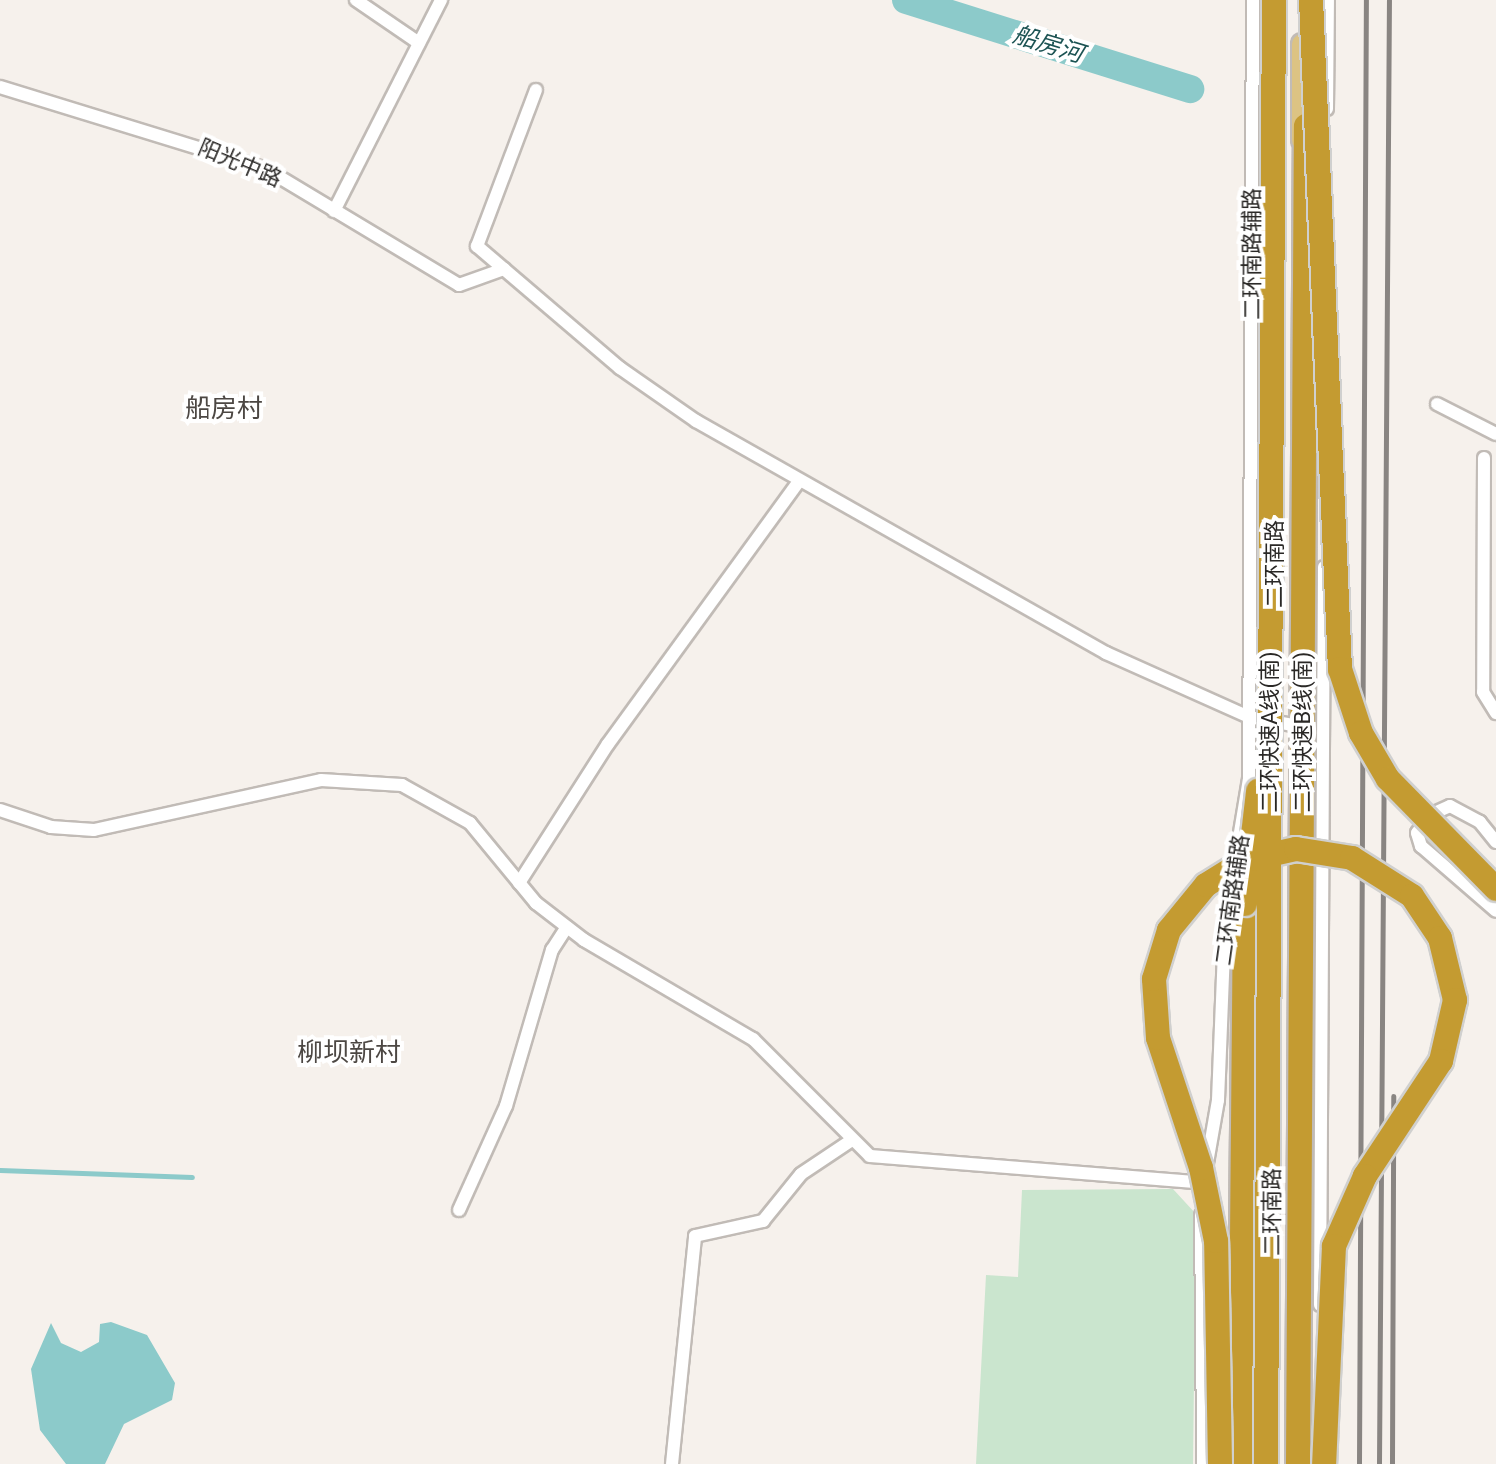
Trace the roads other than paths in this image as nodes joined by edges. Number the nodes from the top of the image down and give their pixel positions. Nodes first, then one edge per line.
1 (356, 0) edge
2 (441, 0) edge
3 (1253, 0) edge
4 (1277, 0) edge
5 (1307, 0) edge
6 (1328, 0) edge
7 (419, 43) junction
8 (0, 87) edge
9 (536, 90) dead end
10 (334, 211) junction
11 (504, 269) junction
12 (1437, 404) dead end
13 (1496, 434) edge
14 (1484, 458) dead end
15 (799, 481) junction
16 (1496, 713) edge
17 (1265, 716) junction
18 (1298, 726) junction
19 (0, 810) edge
20 (1496, 842) edge
21 (519, 883) junction
22 (1496, 889) edge
23 (1496, 911) edge
24 (567, 927) junction
25 (849, 1142) junction
26 (1204, 1183) junction
27 (459, 1210) dead end
28 (672, 1464) edge
29 (1203, 1464) edge
30 (1220, 1464) edge
31 (1240, 1464) edge
32 (1268, 1464) edge
33 (1296, 1464) edge
34 (1321, 1464) edge

1 - 7 street
2 - 7 street
3 - 17 street, 二环南路辅路
4 - 17 highway, 二环快速A线(南), bridge
5 - 18 main road, 二环南路
5 - 22 highway, bridge
5 - 33 highway, 二环快速B线(南), bridge
6 - 34 street
7 - 10 street
8 - 10 street, 阳光中路
9 - 11 street
10 - 11 street, 阳光中路
11 - 15 street
12 - 13 street
14 - 16 street
15 - 17 street
15 - 21 street
17 - 18 street
17 - 26 street, 二环南路辅路
17 - 31 highway, bridge
17 - 32 highway, 二环快速A线(南), bridge
18 - 33 main road, 二环南路
19 - 21 street
20 - 23 street
21 - 24 street
24 - 25 street
24 - 27 street
25 - 26 street
25 - 28 street
26 - 29 street, 二环南路辅路
30 - 34 highway, bridge

